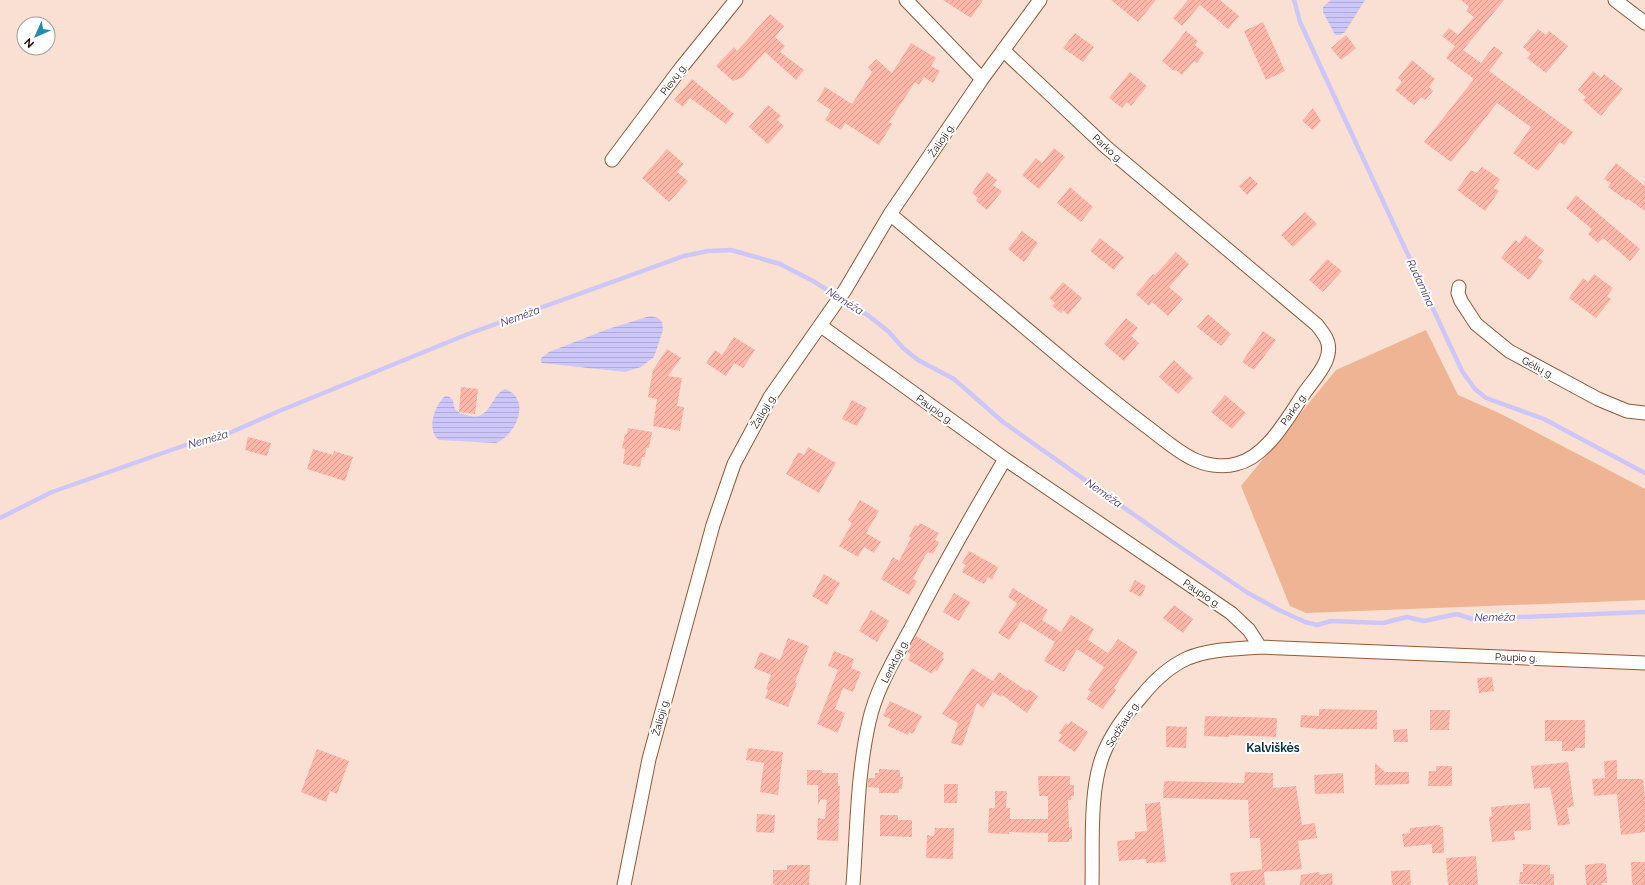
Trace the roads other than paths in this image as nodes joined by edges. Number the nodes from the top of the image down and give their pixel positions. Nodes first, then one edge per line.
1 (736, 0) edge
2 (906, 0) edge
3 (1040, 0) edge
4 (1615, 0) edge
5 (1645, 23) edge
6 (1003, 50) junction
7 (982, 79) junction
8 (612, 160) dead end
9 (890, 214) junction
10 (1459, 287) dead end
11 (821, 326) junction
12 (1645, 413) edge
13 (1005, 459) junction
14 (1260, 647) junction
15 (1645, 662) edge
16 (624, 885) edge
17 (853, 885) edge
18 (1092, 885) edge

1 - 8 street, Pievų g.
2 - 7 street
3 - 6 street, Žalioji g.
4 - 5 street
6 - 7 street, Žalioji g.
6 - 9 street, Parko g.
7 - 9 street, Žalioji g.
9 - 11 street, Žalioji g.
10 - 12 street, Gėlių g.
11 - 13 street, Paupio g.
11 - 16 street, Žalioji g.
13 - 14 street, Paupio g.
13 - 17 street, Lenktoji g.
14 - 15 street, Paupio g.
14 - 18 street, Sodžiaus g.

